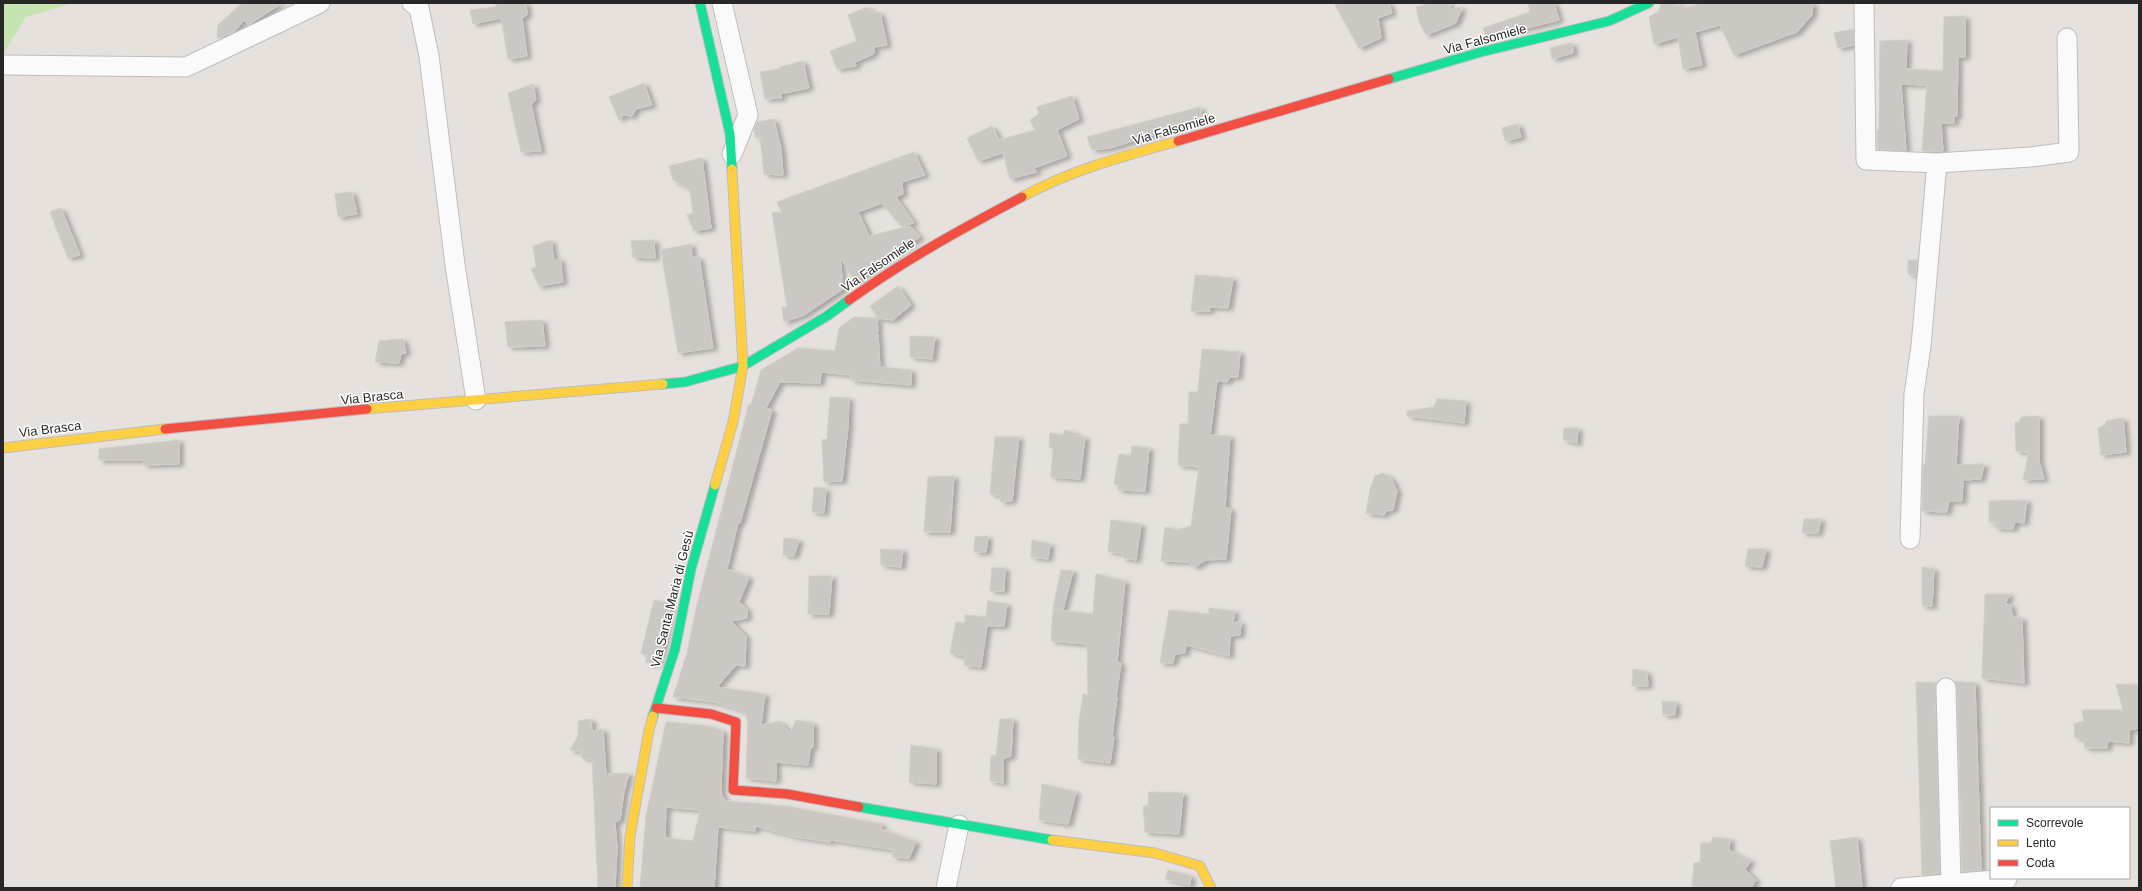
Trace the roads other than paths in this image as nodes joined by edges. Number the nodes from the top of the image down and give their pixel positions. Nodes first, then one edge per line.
1 (320, 3) edge
2 (412, 3) edge
3 (700, 3) edge
4 (722, 3) edge
5 (1649, 3) edge
6 (1864, 3) edge
7 (2066, 38) dead end
8 (3, 65) edge
9 (732, 154) junction
10 (1937, 163) junction
11 (743, 366) junction
12 (476, 400) junction
13 (3, 448) edge
14 (1910, 539) dead end
15 (1946, 688) dead end
16 (656, 708) junction
17 (959, 825) junction
18 (2007, 879) dead end
19 (1951, 884) junction
20 (627, 888) edge
21 (946, 888) edge
22 (1211, 888) edge
23 (1901, 888) edge

1 - 8 street
2 - 12 street
3 - 9 street, Via Santa Maria di Gesù
4 - 9 street
5 - 11 street, Via Falsomiele
6 - 10 street
7 - 10 street
9 - 11 street, Via Santa Maria di Gesù
10 - 14 street
11 - 12 street, Via Brasca
11 - 16 street, Via Santa Maria di Gesù
12 - 13 street, Via Brasca
15 - 19 street
16 - 17 street
16 - 20 street, Via Santa Maria di Gesù
17 - 21 street
17 - 22 street
18 - 19 street
19 - 23 street

